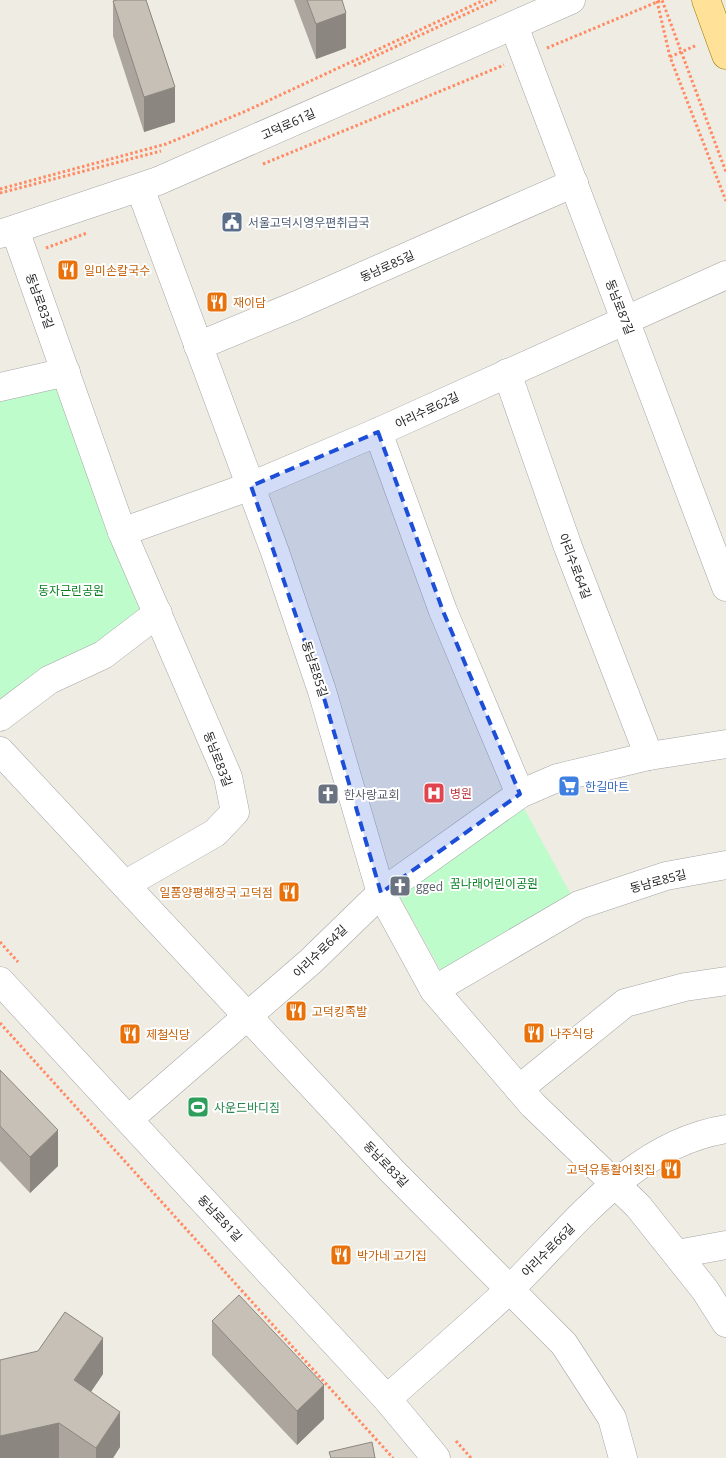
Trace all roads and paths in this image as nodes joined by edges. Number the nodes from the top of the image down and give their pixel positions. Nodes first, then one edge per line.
1 (484, 0) edge
2 (496, 0) edge
3 (571, 0) edge
4 (706, 0) edge
5 (657, 1) edge
6 (514, 26) junction
7 (726, 55) edge
8 (526, 56) junction
9 (218, 128) dead end
10 (173, 147) dead end
11 (259, 166) dead end
12 (726, 172) edge
13 (574, 183) junction
14 (140, 188) junction
15 (0, 189) edge
16 (0, 194) edge
17 (726, 201) edge
18 (7, 232) edge
19 (89, 232) dead end
20 (24, 256) junction
21 (726, 275) edge
22 (626, 320) junction
23 (198, 346) junction
24 (66, 372) junction
25 (507, 373) junction
26 (0, 387) edge
27 (378, 432) junction
28 (251, 486) junction
29 (122, 532) junction
30 (726, 587) edge
31 (158, 613) junction
32 (0, 717) edge
33 (726, 744) edge
34 (0, 751) edge
35 (648, 756) junction
36 (520, 794) junction
37 (726, 865) edge
38 (126, 884) junction
39 (381, 893) junction
40 (0, 981) edge
41 (726, 981) edge
42 (434, 990) junction
43 (247, 1018) junction
44 (0, 1023) edge
45 (519, 1089) junction
46 (129, 1119) junction
47 (726, 1129) edge
48 (614, 1183) junction
49 (726, 1246) edge
50 (676, 1254) junction
51 (510, 1289) junction
52 (726, 1323) edge
53 (387, 1399) junction
54 (393, 1458) edge
55 (436, 1458) edge
56 (623, 1458) edge

1 - 15 path
2 - 9 path
3 - 6 street, 고덕로61길
4 - 7 main road
5 - 8 path
5 - 12 path
5 - 17 path
6 - 8 street, 동남로87길
6 - 14 street, 고덕로61길
8 - 11 path
8 - 13 street, 동남로87길
10 - 16 path
13 - 22 street, 동남로87길
13 - 23 street, 동남로85길
14 - 18 street, 고덕로61길
14 - 23 street, 동남로85길
18 - 20 street, 동남로83길
19 - 20 path
20 - 24 street, 동남로83길
21 - 22 street, 아리수로62길
22 - 25 street, 아리수로62길
22 - 30 street, 동남로87길
23 - 28 street, 동남로85길
24 - 26 street
24 - 29 street, 동남로83길
25 - 27 street, 아리수로62길
25 - 35 street, 아리수로64길
27 - 28 street, 아리수로62길
27 - 36 street
28 - 29 street, 아리수로62길
28 - 39 street, 동남로85길
29 - 31 street, 동남로83길
31 - 32 street
31 - 38 street, 동남로83길
33 - 35 street, 아리수로64길
34 - 38 street, 동남로83길
35 - 36 street, 아리수로64길
36 - 39 street, 아리수로64길
37 - 42 street, 동남로85길
38 - 43 street, 동남로83길
39 - 42 street, 동남로85길
39 - 43 street, 아리수로64길
40 - 46 street, 동남로81길
41 - 45 street
42 - 45 street, 동남로85길
43 - 46 street, 아리수로64길
43 - 51 street, 동남로83길
44 - 54 path
45 - 48 street, 동남로85길
46 - 53 street, 동남로81길
47 - 48 street, 아리수로66길
48 - 50 street, 동남로85길
48 - 51 street, 아리수로66길
49 - 50 street
50 - 52 street, 동남로85길
51 - 53 street, 아리수로66길
51 - 56 street, 동남로83길
53 - 55 street, 동남로81길

